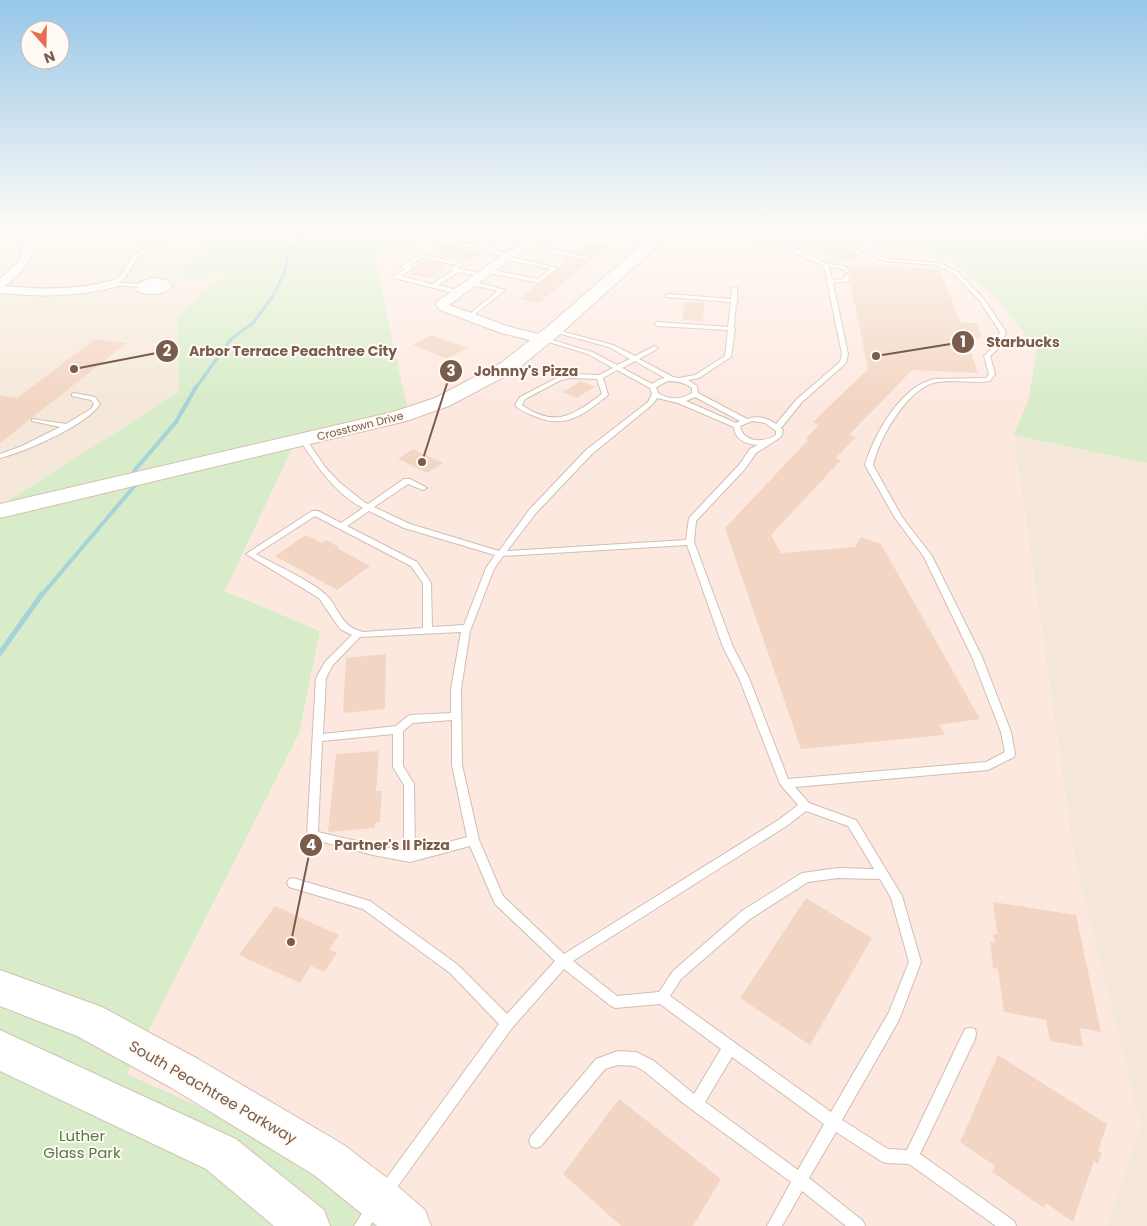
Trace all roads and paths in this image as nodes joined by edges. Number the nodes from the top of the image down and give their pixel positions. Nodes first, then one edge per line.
1 (100, 287) edge
2 (438, 287) edge
3 (465, 287) edge
4 (490, 287) edge
5 (602, 287) edge
6 (831, 287) edge
7 (970, 287) edge
8 (735, 288) dead end
9 (0, 289) edge
10 (458, 292) junction
11 (668, 296) dead end
12 (734, 301) junction
13 (475, 319) junction
14 (657, 324) dead end
15 (732, 329) junction
16 (548, 334) junction
17 (655, 348) dead end
18 (634, 358) junction
19 (646, 364) junction
20 (623, 365) junction
21 (600, 377) junction
22 (697, 377) junction
23 (676, 379) junction
24 (692, 384) junction
25 (695, 394) junction
26 (74, 395) dead end
27 (653, 395) junction
28 (680, 401) junction
29 (783, 418) junction
30 (34, 420) dead end
31 (746, 421) junction
32 (767, 421) junction
33 (67, 426) junction
34 (737, 426) junction
35 (778, 427) junction
36 (304, 440) junction
37 (752, 446) junction
38 (0, 456) edge
39 (423, 488) dead end
40 (369, 508) junction
41 (0, 511) edge
42 (341, 526) junction
43 (690, 542) junction
44 (501, 554) junction
45 (468, 628) junction
46 (428, 631) junction
47 (358, 634) junction
48 (456, 716) junction
49 (398, 730) junction
50 (318, 738) junction
51 (785, 784) junction
52 (805, 806) junction
53 (473, 840) junction
54 (410, 857) junction
55 (882, 874) junction
56 (293, 883) dead end
57 (563, 961) junction
58 (0, 988) edge
59 (662, 998) junction
60 (508, 1023) junction
61 (970, 1034) dead end
62 (730, 1047) junction
63 (0, 1050) edge
64 (696, 1104) junction
65 (833, 1122) junction
66 (536, 1140) dead end
67 (911, 1157) junction
68 (800, 1180) junction
69 (383, 1217) edge
70 (308, 1226) edge
71 (774, 1226) edge
72 (858, 1226) edge
73 (1008, 1226) edge

1 - 9 street
2 - 10 lane
3 - 10 street
4 - 13 lane
5 - 16 street, Crosstown Drive
6 - 29 lane
7 - 51 lane
8 - 12 lane
10 - 13 street
11 - 12 lane
12 - 15 lane
13 - 16 street
14 - 15 lane
15 - 22 lane
16 - 18 lane
16 - 20 lane
16 - 36 street, Crosstown Drive
17 - 18 lane
18 - 19 lane
18 - 20 lane
19 - 20 lane
19 - 23 lane
20 - 21 lane
20 - 27 lane
21 - 21 lane
22 - 23 lane
22 - 24 lane
23 - 24 lane
23 - 27 lane
24 - 25 lane
25 - 28 lane
25 - 31 lane
26 - 33 lane
27 - 28 lane
27 - 44 lane
28 - 34 lane
29 - 32 lane
29 - 35 lane
30 - 33 lane
31 - 32 lane
31 - 34 lane
32 - 35 lane
33 - 38 lane
34 - 37 lane
35 - 37 lane
36 - 40 lane
36 - 41 street, Crosstown Drive
37 - 43 lane
39 - 40 lane
40 - 42 lane
40 - 44 lane
42 - 46 lane
42 - 47 lane
43 - 44 lane
43 - 51 lane
44 - 45 lane
45 - 46 lane
45 - 48 lane
46 - 47 lane
47 - 50 lane
48 - 49 lane
48 - 53 lane
49 - 50 lane
49 - 54 lane
50 - 54 lane
51 - 52 lane
52 - 55 lane
52 - 57 lane
53 - 54 lane
53 - 57 lane
55 - 59 lane
55 - 65 lane
56 - 60 lane
57 - 59 lane
57 - 60 lane
58 - 69 street, South Peachtree Parkway
59 - 62 lane
60 - 69 lane
61 - 67 lane
62 - 64 lane
62 - 65 lane
63 - 70 street
64 - 66 lane
64 - 68 lane
65 - 67 lane
65 - 68 lane
67 - 73 lane
68 - 71 lane
68 - 72 lane

